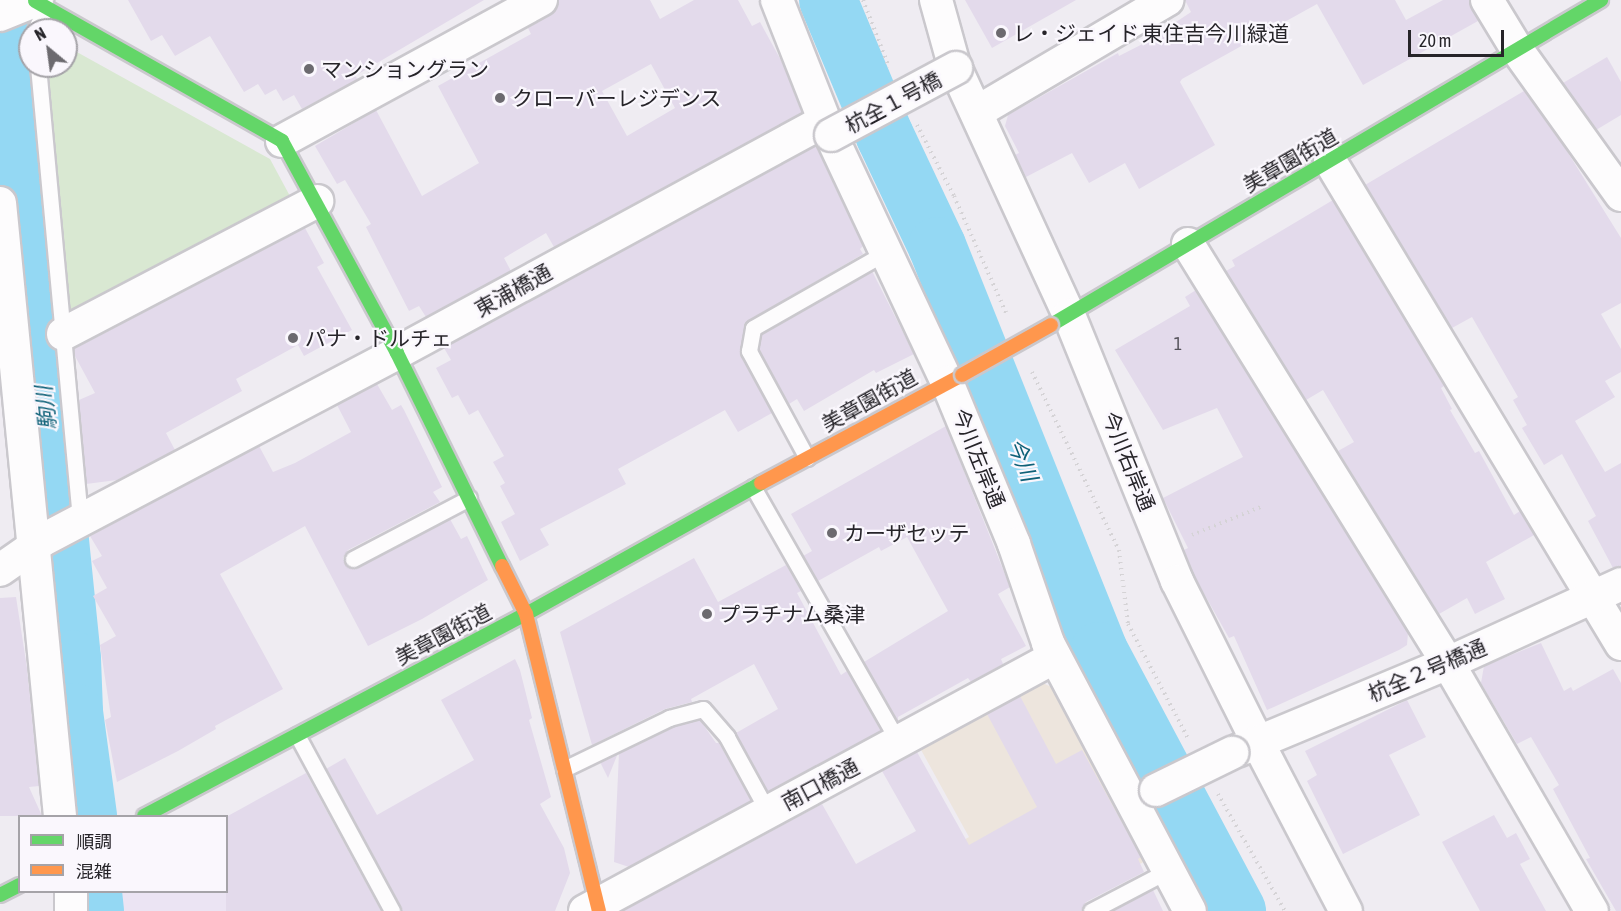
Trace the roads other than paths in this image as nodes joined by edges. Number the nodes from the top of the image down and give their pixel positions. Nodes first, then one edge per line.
1 (541, 0) edge
2 (777, 0) edge
3 (936, 0) edge
4 (1167, 0) edge
5 (1487, 0) edge
6 (1601, 0) edge
7 (30, 10) edge
8 (1518, 51) junction
9 (956, 68) junction
10 (39, 78) edge
11 (977, 112) junction
12 (828, 128) junction
13 (282, 141) junction
14 (1330, 161) junction
15 (1621, 195) edge
16 (316, 201) junction
17 (0, 203) edge
18 (1188, 244) junction
19 (886, 252) junction
20 (1060, 320) junction
21 (63, 334) junction
22 (397, 353) junction
23 (955, 378) junction
24 (807, 458) junction
25 (753, 487) junction
26 (469, 498) junction
27 (76, 522) junction
28 (38, 543) junction
29 (353, 559) dead end
30 (0, 570) edge
31 (1621, 584) edge
32 (1593, 597) junction
33 (526, 614) junction
34 (1621, 644) edge
35 (1055, 657) junction
36 (1448, 663) junction
37 (297, 735) junction
38 (898, 741) junction
39 (1245, 747) junction
40 (564, 769) junction
41 (1144, 795) junction
42 (768, 812) junction
43 (60, 815) edge
44 (146, 815) edge
45 (1168, 870) junction
46 (18, 886) edge
47 (71, 893) edge
48 (0, 895) edge
49 (594, 909) edge
50 (71, 911) edge
51 (392, 911) edge
52 (1092, 911) edge
53 (1190, 911) edge
54 (1346, 911) edge
55 (1592, 911) edge

1 - 13 street
2 - 12 street, 今川左岸通
3 - 9 street, 今川右岸通
4 - 11 street
5 - 8 street
6 - 8 street, 美章園街道
7 - 13 street
8 - 14 street, 美章園街道
8 - 15 street
9 - 11 street, 今川右岸通
9 - 12 street, 杭全１号橋, bridge
10 - 21 lane
11 - 20 street, 今川右岸通
12 - 19 street, 今川左岸通
12 - 22 street, 東浦橋通
13 - 16 street
14 - 18 street, 美章園街道
14 - 32 street
16 - 21 street
16 - 22 street
17 - 28 street
18 - 20 street, 美章園街道
18 - 36 street
19 - 23 street, 今川左岸通
19 - 24 lane
20 - 23 street, 美章園街道, bridge
20 - 39 street, 今川右岸通
21 - 27 lane
22 - 26 street
22 - 27 street, 東浦橋通
23 - 24 street, 美章園街道
23 - 35 street, 今川左岸通
24 - 25 street, 美章園街道
25 - 33 street, 美章園街道
25 - 38 lane
26 - 29 lane
26 - 33 street
27 - 28 street, 東浦橋通
28 - 30 street
28 - 43 street
31 - 32 street, 杭全２号橋通
32 - 34 street
32 - 36 street, 杭全２号橋通
33 - 37 street, 美章園街道
33 - 40 street
35 - 38 street, 南口橋通
35 - 41 street, 今川左岸通
36 - 39 street, 杭全２号橋通
36 - 55 street
37 - 44 street, 美章園街道
37 - 51 lane
38 - 42 street, 南口橋通
39 - 41 street, 杭全２号橋通, bridge
39 - 54 street, 今川右岸通
40 - 42 lane
40 - 49 street
41 - 45 street, 今川左岸通
42 - 49 street, 南口橋通
45 - 52 lane
45 - 53 street, 今川左岸通
46 - 48 street
47 - 50 street

